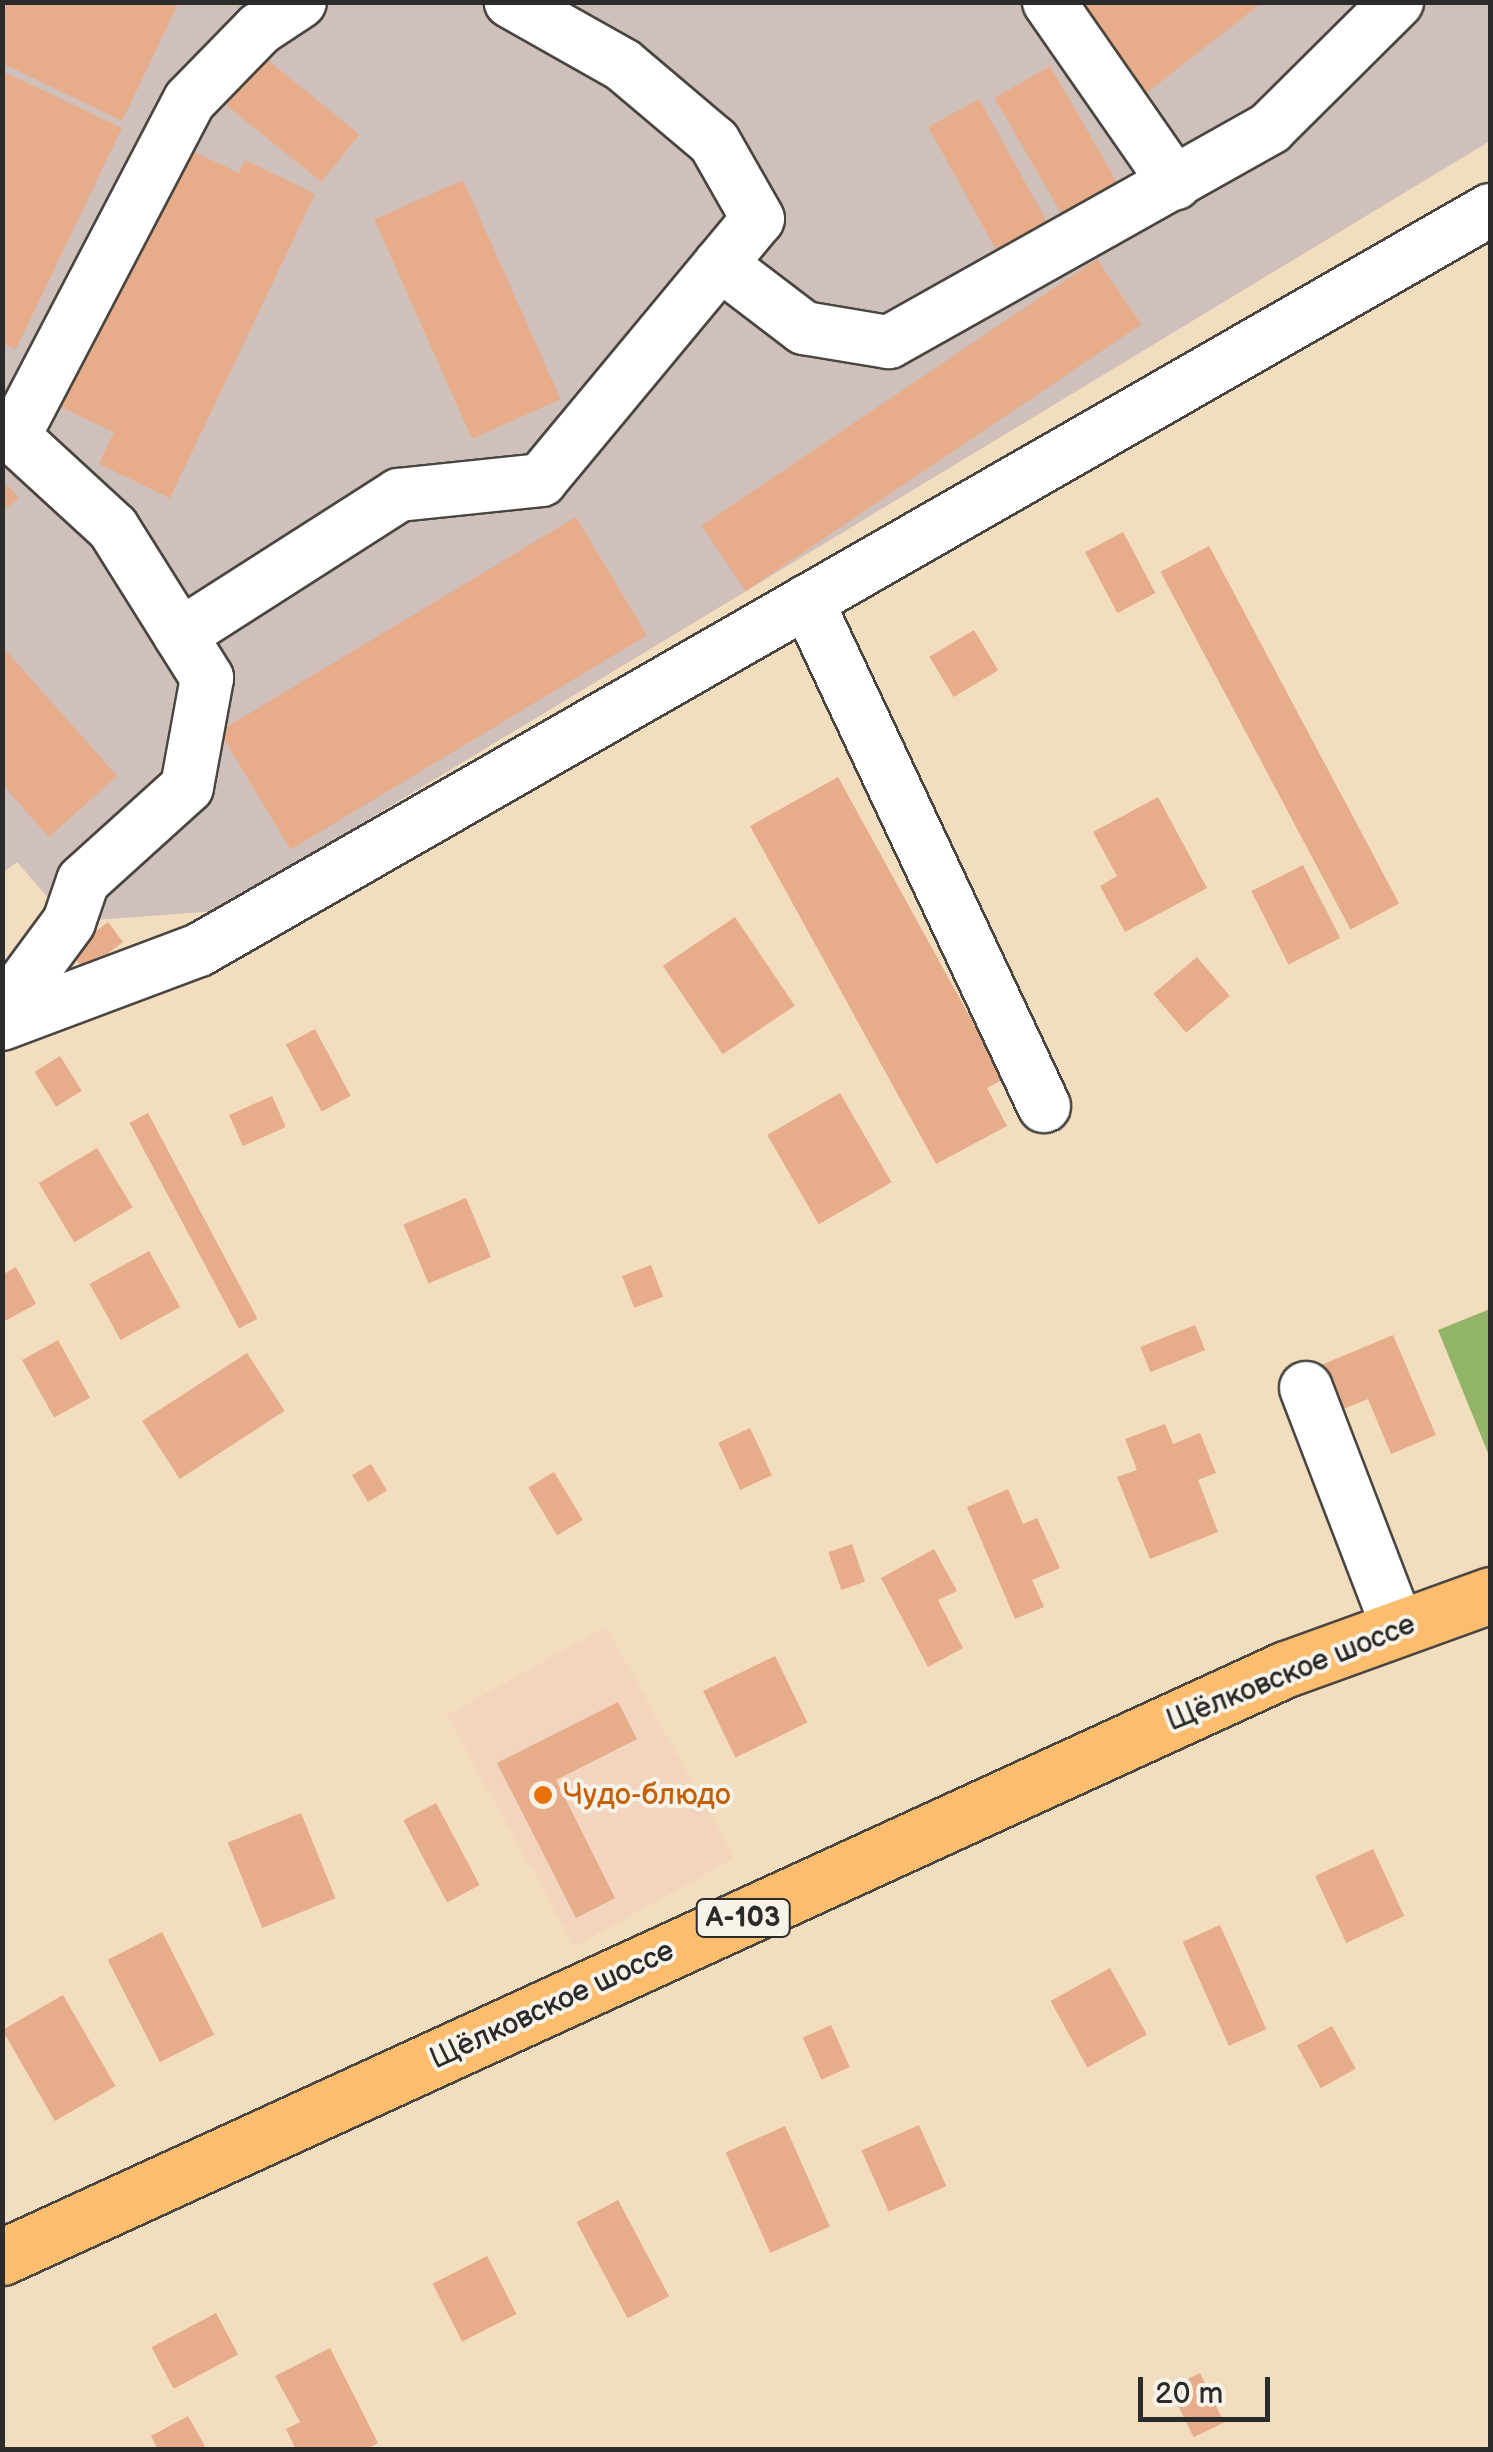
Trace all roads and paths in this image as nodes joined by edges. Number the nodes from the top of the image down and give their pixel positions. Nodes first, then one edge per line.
1 (300, 2) edge
2 (511, 2) edge
3 (1049, 2) edge
4 (1397, 2) edge
5 (1176, 183) junction
6 (1490, 210) edge
7 (720, 264) junction
8 (8, 430) edge
9 (808, 601) junction
10 (180, 635) junction
11 (2, 1013) edge
12 (2, 1024) edge
13 (1044, 1106) dead end
14 (1306, 1388) dead end
15 (1490, 1595) edge
16 (1398, 1628) junction
17 (2, 2257) edge

1 - 8 lane
2 - 7 lane
3 - 5 lane
4 - 5 lane
5 - 7 lane
6 - 9 lane
7 - 10 lane
8 - 10 lane
9 - 12 lane
9 - 13 lane
10 - 11 lane
14 - 16 lane
15 - 16 main road, Щёлковское шоссе / А-103
16 - 17 main road, Щёлковское шоссе / А-103

